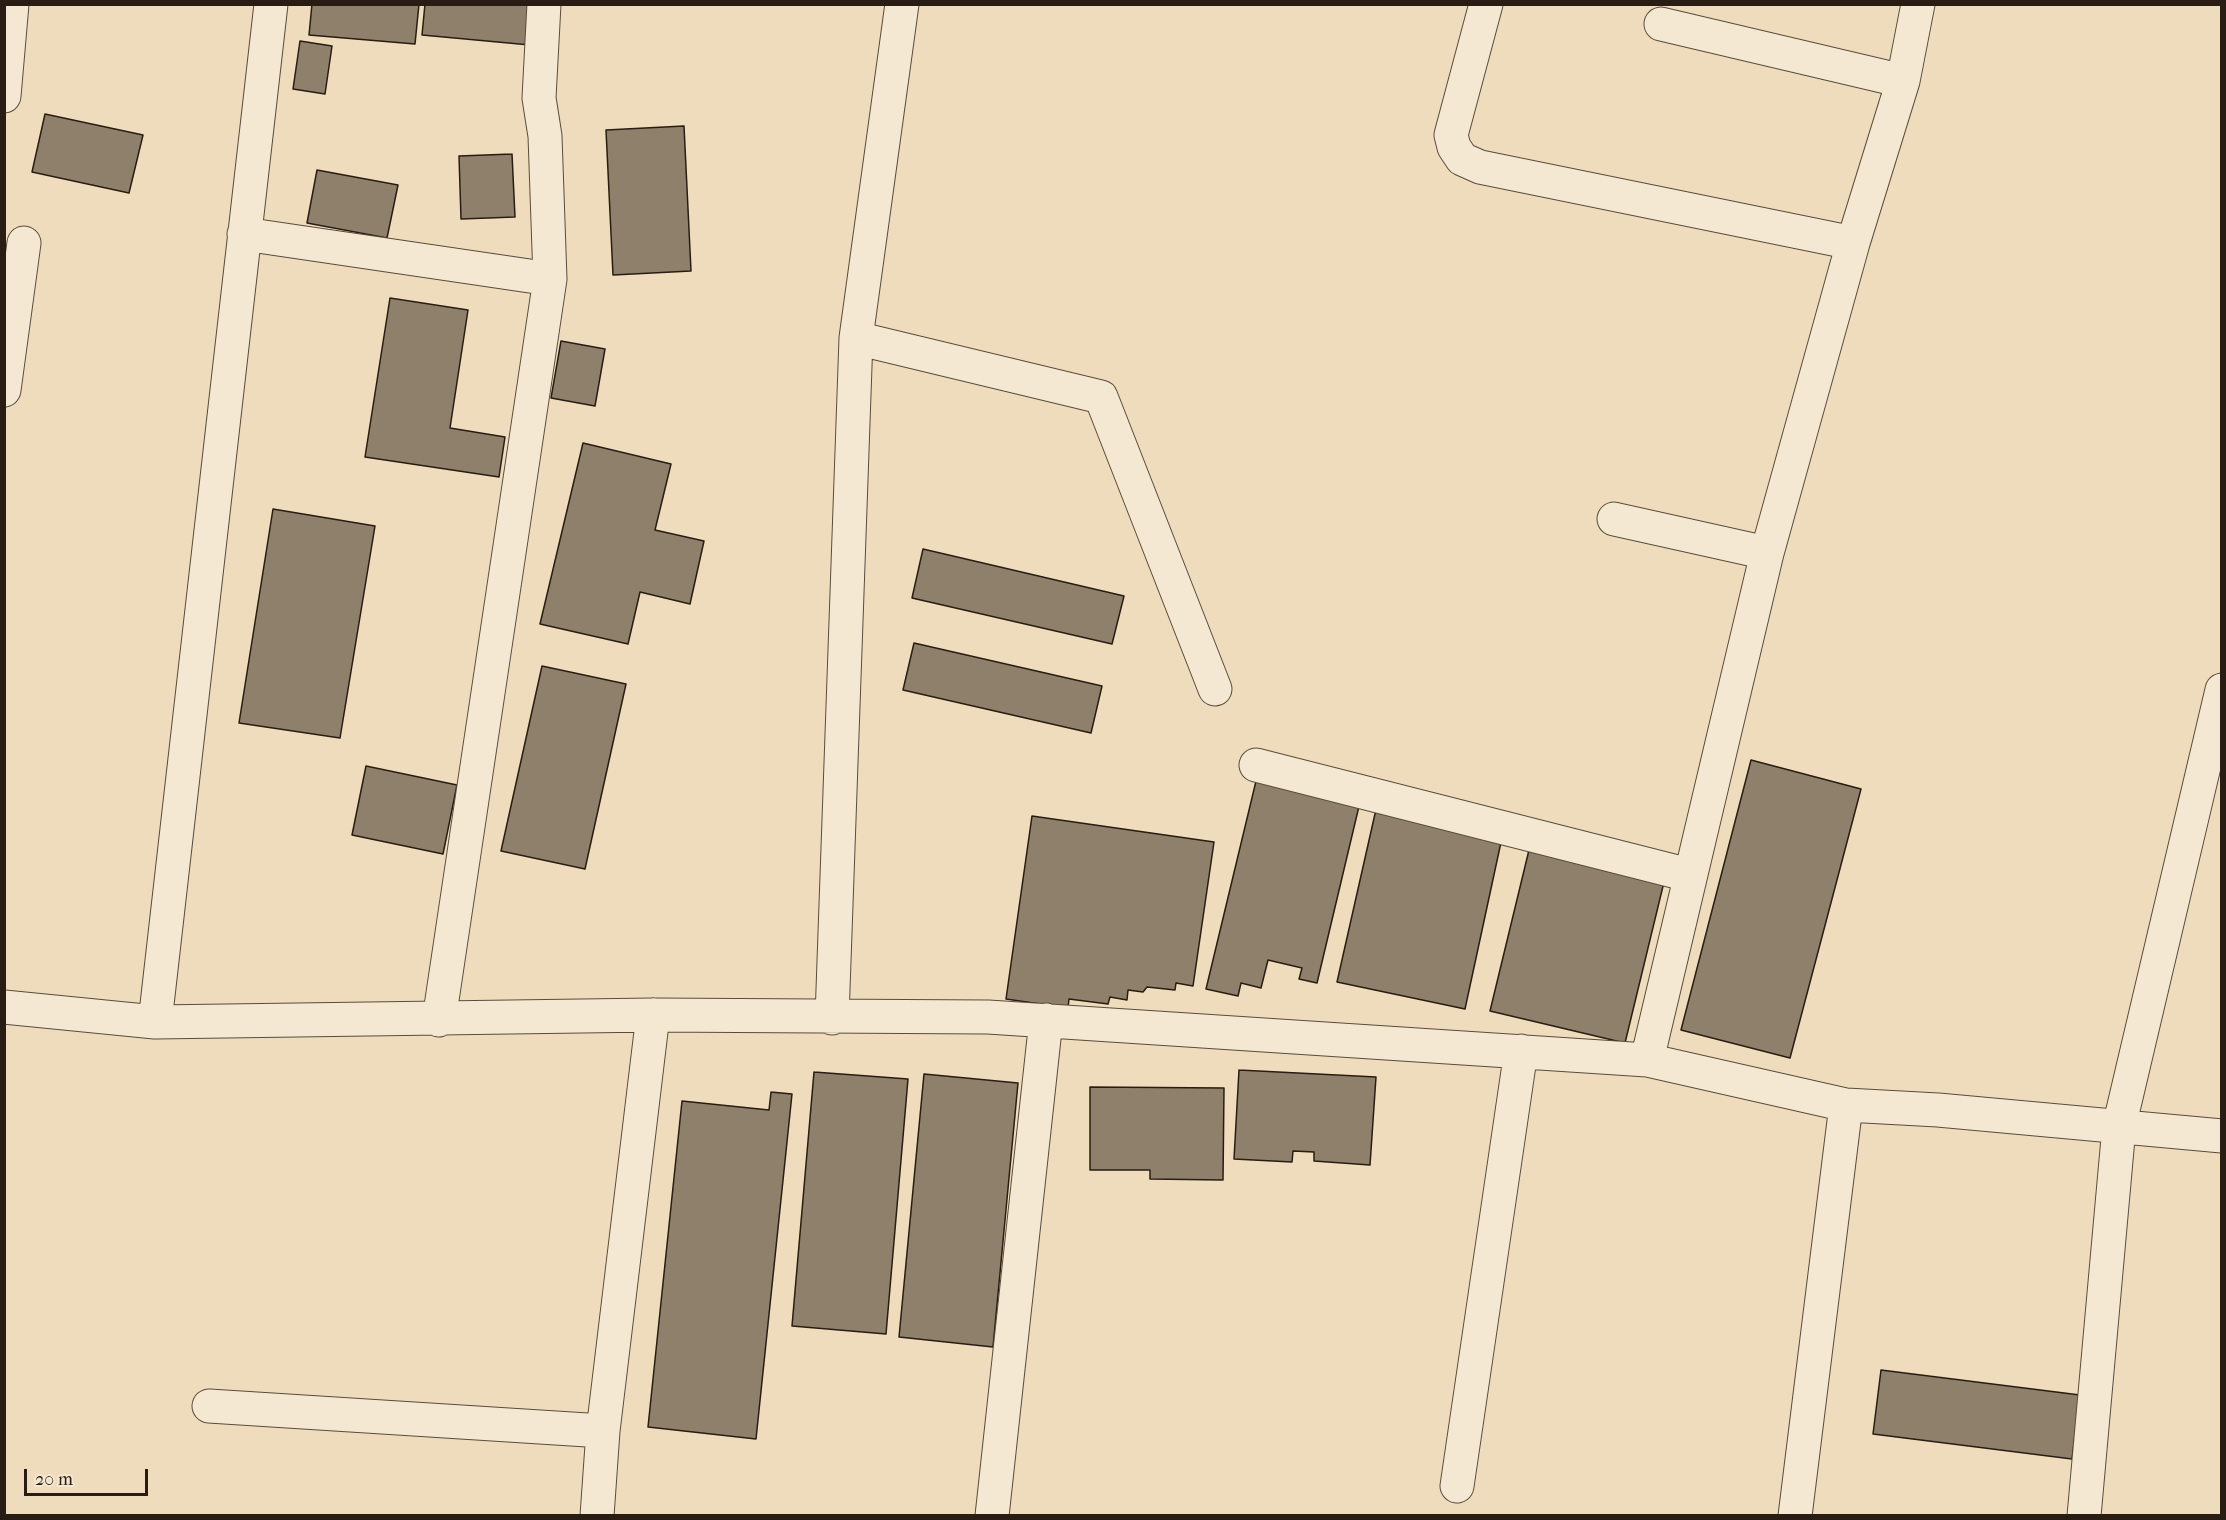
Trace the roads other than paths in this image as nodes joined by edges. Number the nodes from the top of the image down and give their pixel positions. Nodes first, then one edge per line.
1 (12, 4) edge
2 (270, 4) edge
3 (544, 4) edge
4 (902, 4) edge
5 (1486, 4) edge
6 (1918, 4) edge
7 (1661, 24) dead end
8 (1903, 81) junction
9 (4, 96) edge
10 (244, 234) junction
11 (24, 243) dead end
12 (1852, 243) junction
13 (550, 279) junction
14 (856, 338) junction
15 (4, 390) edge
16 (1614, 519) dead end
17 (1767, 554) junction
18 (1215, 689) dead end
19 (2222, 690) edge
20 (1256, 765) dead end
21 (1689, 874) junction
22 (5, 1011) edge
23 (653, 1015) junction
24 (832, 1018) junction
25 (440, 1020) junction
26 (1046, 1020) junction
27 (155, 1022) junction
28 (1521, 1051) junction
29 (1647, 1060) junction
30 (1846, 1105) junction
31 (2119, 1127) junction
32 (2222, 1136) edge
33 (209, 1406) dead end
34 (603, 1431) junction
35 (1457, 1486) dead end
36 (597, 1515) edge
37 (992, 1515) edge
38 (1796, 1515) edge
39 (2084, 1515) edge

1 - 9 street
2 - 10 street
3 - 13 street
4 - 14 street
5 - 12 street
6 - 8 street
7 - 8 street
8 - 12 street
10 - 13 street
10 - 27 street
11 - 15 street
12 - 17 street
13 - 25 street
14 - 18 street
14 - 24 street
16 - 17 street
17 - 21 street
19 - 31 street
20 - 21 street
21 - 29 street
22 - 27 street
23 - 24 street
23 - 25 street
23 - 34 street
24 - 26 street
25 - 27 street
26 - 28 street
26 - 37 street
28 - 29 street
28 - 35 street
29 - 30 street
30 - 31 street
30 - 38 street
31 - 32 street
31 - 39 street
33 - 34 street
34 - 36 street

